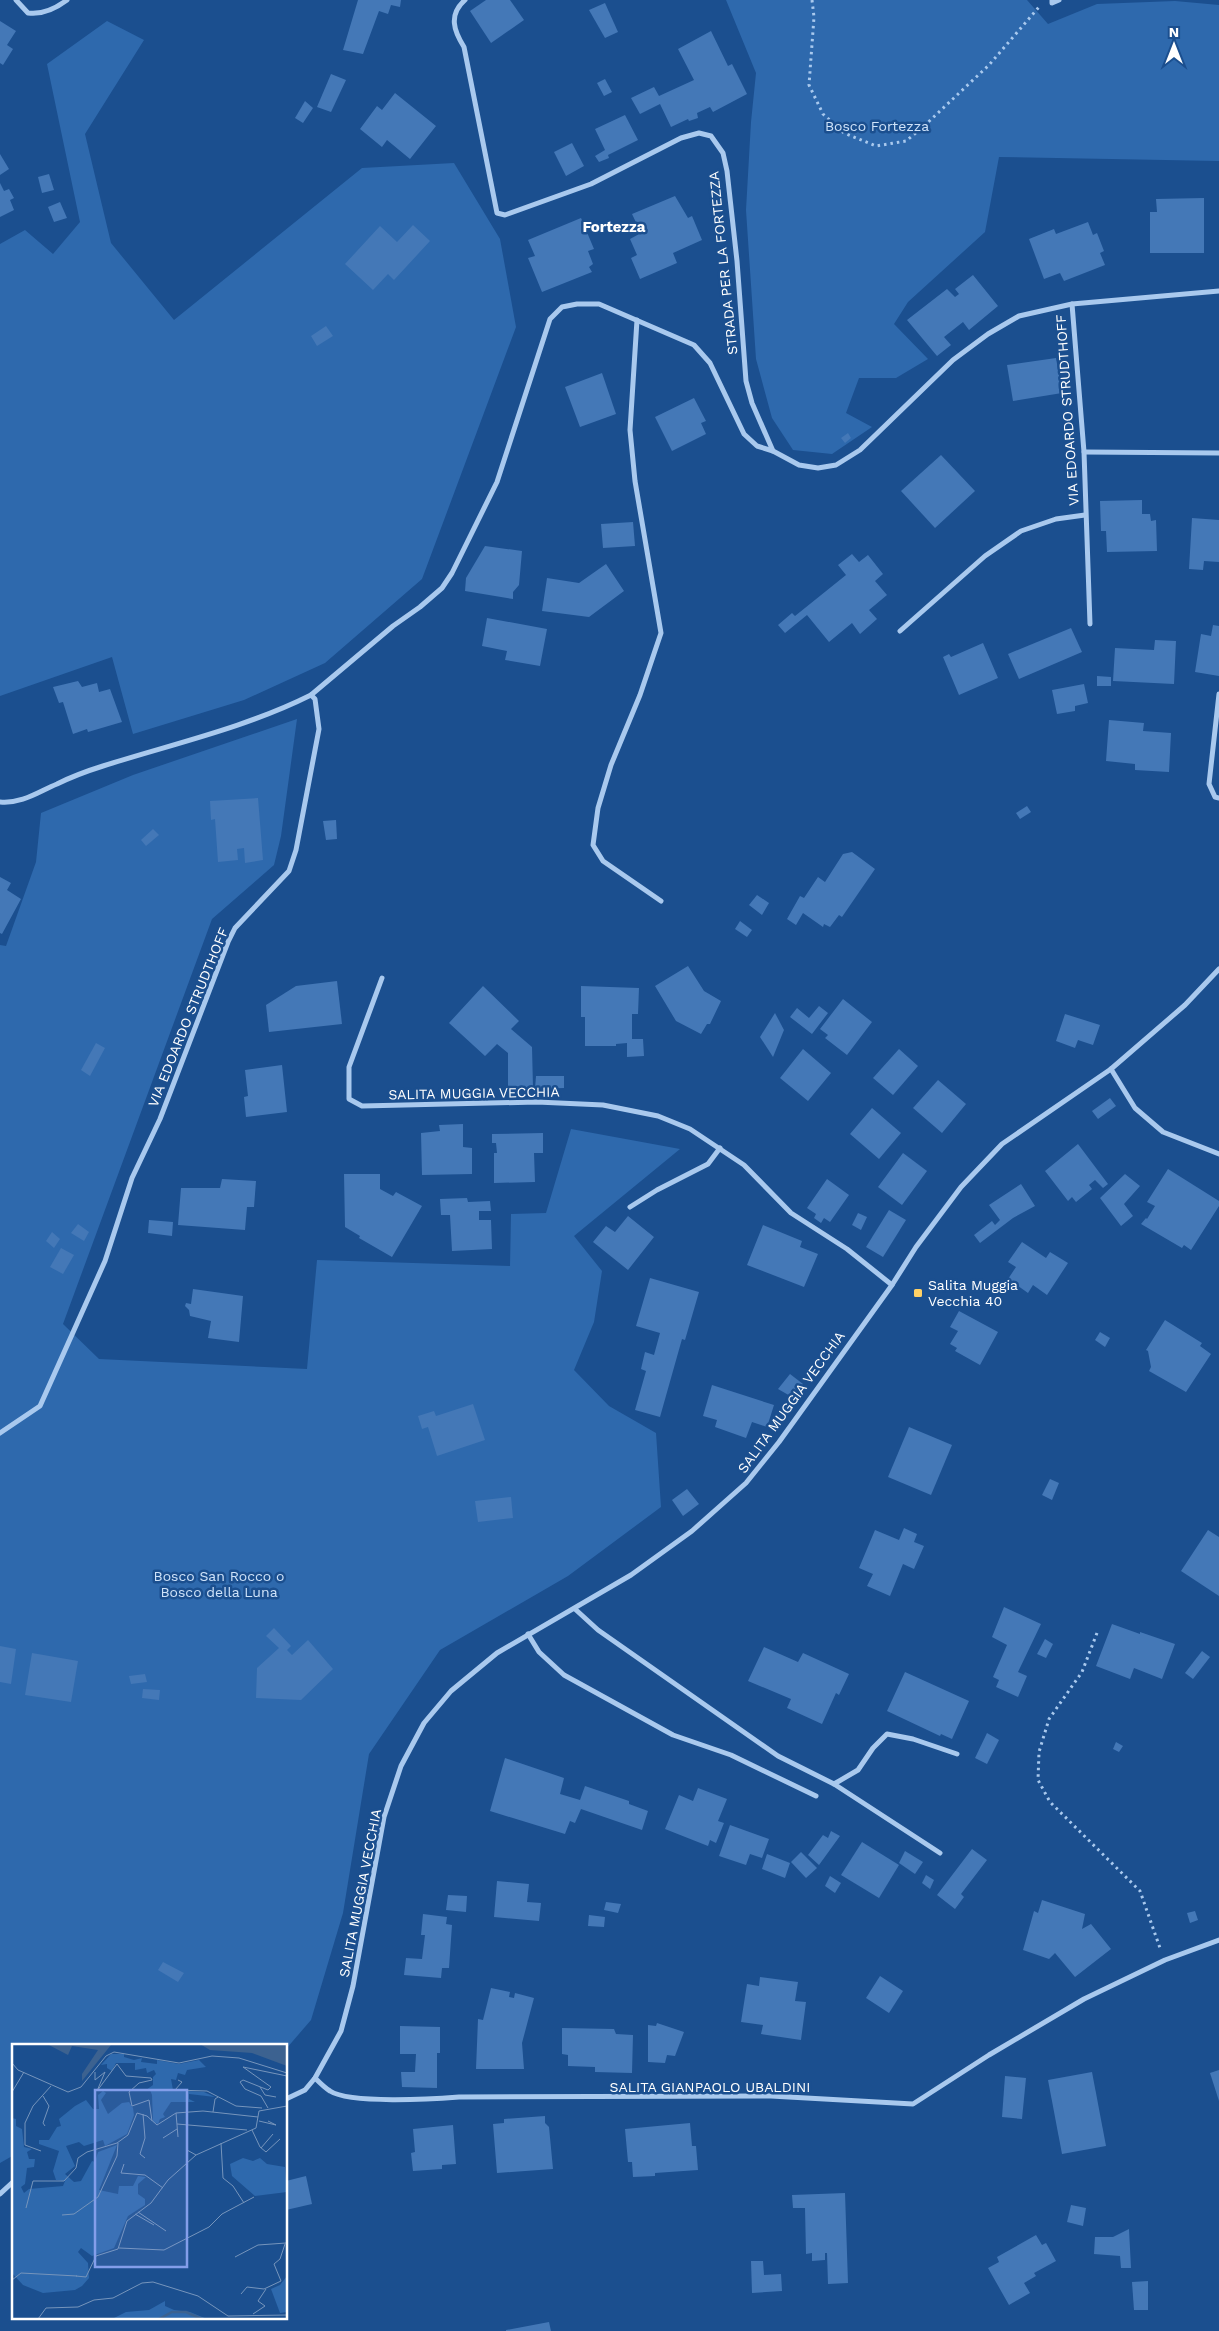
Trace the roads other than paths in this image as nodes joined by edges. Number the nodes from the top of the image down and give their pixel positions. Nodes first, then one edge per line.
1 (16, 0) edge
2 (67, 0) edge
3 (465, 0) edge
4 (1052, 0) edge
5 (1059, 0) edge
6 (1219, 292) edge
7 (1072, 304) junction
8 (637, 320) junction
9 (773, 451) junction
10 (1084, 452) junction
11 (1219, 453) edge
12 (1085, 515) junction
13 (1090, 624) dead end
14 (900, 631) dead end
15 (1219, 694) edge
16 (311, 695) junction
17 (1219, 798) edge
18 (0, 802) edge
19 (661, 901) dead end
20 (1219, 969) edge
21 (382, 978) dead end
22 (1111, 1069) junction
23 (720, 1148) junction
24 (1219, 1154) edge
25 (630, 1207) dead end
26 (892, 1285) junction
27 (0, 1434) edge
28 (575, 1609) junction
29 (528, 1634) junction
30 (957, 1754) dead end
31 (834, 1784) junction
32 (816, 1796) dead end
33 (940, 1853) dead end
34 (1219, 1940) edge
35 (315, 2078) junction
36 (288, 2098) edge
37 (12, 2183) edge
38 (0, 2194) edge

1 - 2 street
3 - 9 street, STRADA PER LA FORTEZZA
4 - 5 street
6 - 7 street, VIA EDOARDO STRUDTHOFF
7 - 9 street, VIA EDOARDO STRUDTHOFF
7 - 10 street, VIA EDOARDO STRUDTHOFF
8 - 9 street, VIA EDOARDO STRUDTHOFF
8 - 16 street, VIA EDOARDO STRUDTHOFF
8 - 19 street
10 - 11 street
10 - 12 street, VIA EDOARDO STRUDTHOFF
12 - 13 street, VIA EDOARDO STRUDTHOFF
12 - 14 street, VIA EDOARDO STRUDTHOFF
15 - 17 street
16 - 18 street
16 - 27 street, VIA EDOARDO STRUDTHOFF
20 - 22 street, SALITA MUGGIA VECCHIA
21 - 23 street, SALITA MUGGIA VECCHIA
22 - 24 street
22 - 26 street, SALITA MUGGIA VECCHIA
23 - 25 street
23 - 26 street, SALITA MUGGIA VECCHIA
26 - 28 street, SALITA MUGGIA VECCHIA
28 - 29 street, SALITA MUGGIA VECCHIA
28 - 31 street
29 - 32 street
29 - 35 street, SALITA MUGGIA VECCHIA
30 - 31 street
31 - 33 street
34 - 35 street, SALITA GIANPAOLO UBALDINI
35 - 36 street, SALITA MUGGIA VECCHIA
37 - 38 street

